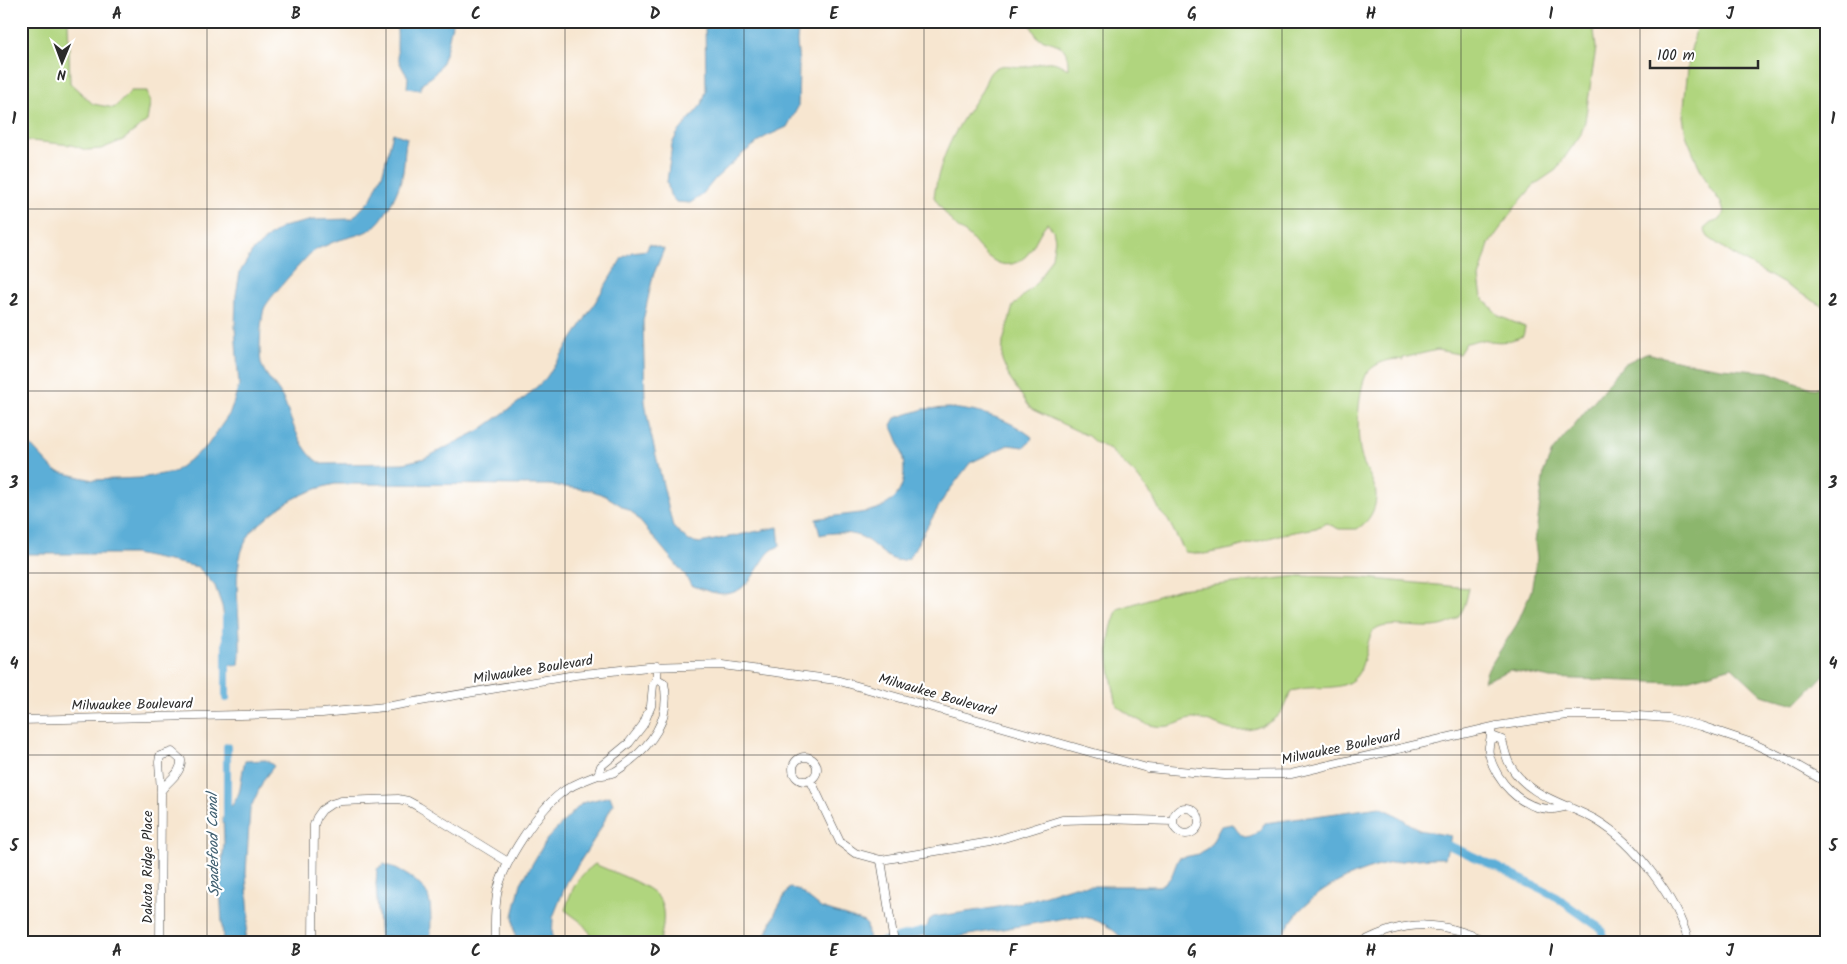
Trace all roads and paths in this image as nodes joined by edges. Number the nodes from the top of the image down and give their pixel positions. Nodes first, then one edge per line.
1 (657, 666) junction
2 (657, 679) junction
3 (21, 720) edge
4 (1491, 732) junction
5 (629, 743) junction
6 (639, 754) junction
7 (598, 775) junction
8 (1518, 776) junction
9 (810, 780) dead end
10 (1826, 782) edge
11 (1506, 786) junction
12 (161, 791) junction
13 (1569, 806) junction
14 (1173, 822) dead end
15 (881, 860) junction
16 (508, 862) junction
17 (160, 943) edge
18 (313, 943) edge
19 (495, 943) edge
20 (894, 943) edge
21 (1361, 943) edge
22 (1490, 943) edge
23 (1689, 943) edge

1 - 2 street
1 - 3 street, Milwaukee Boulevard
1 - 4 street, Milwaukee Boulevard
2 - 5 street
2 - 6 street
4 - 8 street
4 - 10 street, Milwaukee Boulevard
4 - 11 street
5 - 6 street
5 - 7 street
6 - 7 street
7 - 16 street
8 - 11 street
8 - 13 street
9 - 15 street
11 - 13 street
12 - 12 street, Dakota Ridge Place
12 - 17 street, Dakota Ridge Place
13 - 23 street
14 - 15 street
15 - 20 street
16 - 18 street
16 - 19 street
21 - 22 street

